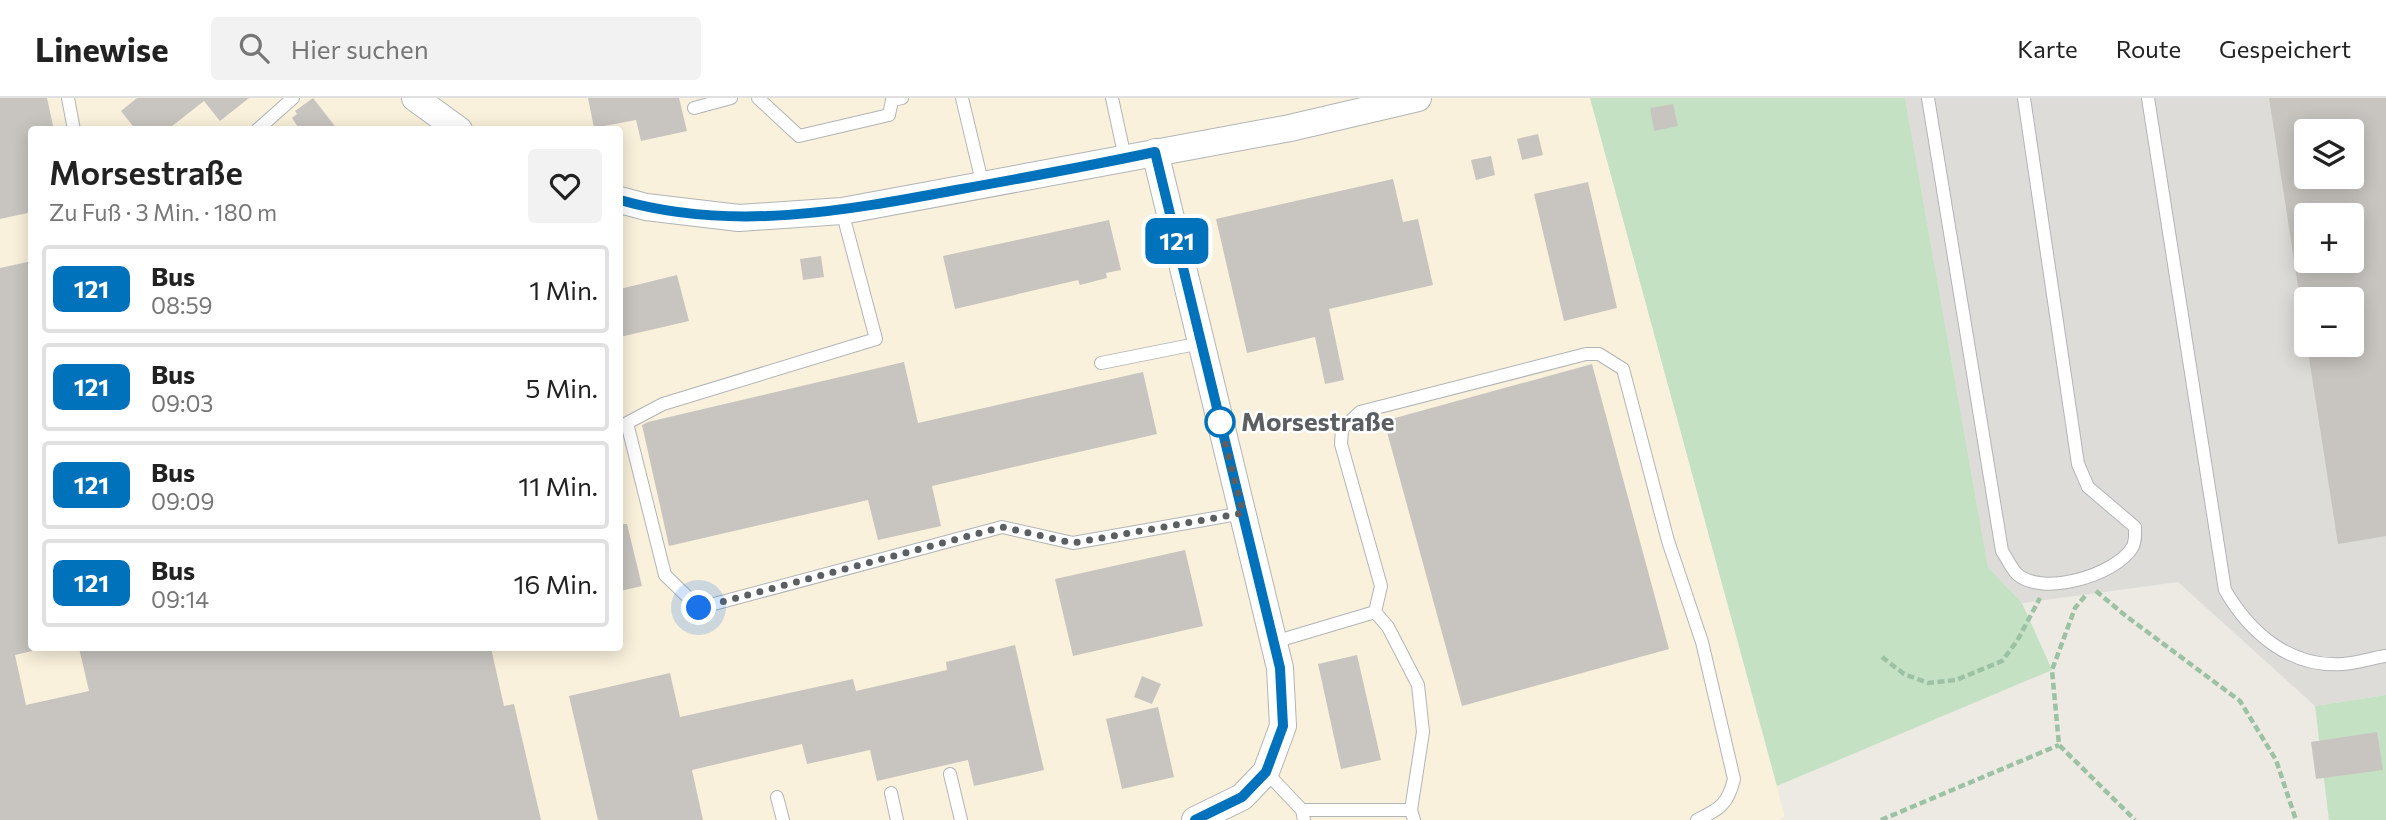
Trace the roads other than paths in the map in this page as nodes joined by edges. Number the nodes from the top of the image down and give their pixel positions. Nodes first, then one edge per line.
1 (68, 98) edge
2 (293, 98) edge
3 (415, 98) edge
4 (730, 98) edge
5 (758, 98) edge
6 (902, 98) edge
7 (962, 98) edge
8 (1112, 98) edge
9 (1418, 98) edge
10 (1928, 98) edge
11 (2024, 98) edge
12 (2148, 98) edge
13 (695, 108) dead end
14 (73, 126) edge
15 (262, 126) edge
16 (454, 126) edge
17 (1155, 152) junction
18 (1125, 158) junction
19 (983, 186) junction
20 (623, 201) edge
21 (842, 211) junction
22 (1201, 343) junction
23 (1101, 363) dead end
24 (1243, 513) junction
25 (1375, 612) junction
26 (1274, 642) junction
27 (2386, 656) edge
28 (1266, 772) junction
29 (950, 774) dead end
30 (891, 793) dead end
31 (777, 797) dead end
32 (1303, 815) edge
33 (1412, 815) edge
34 (783, 820) edge
35 (897, 820) edge
36 (961, 820) edge
37 (1195, 820) edge
38 (1697, 820) edge

1 - 14 lane
2 - 15 lane
3 - 16 street
4 - 13 lane
5 - 6 lane
7 - 19 lane
8 - 18 lane
9 - 17 street
10 - 11 lane
12 - 27 lane
17 - 18 street
17 - 22 street
18 - 19 street
19 - 21 street
20 - 21 street
21 - 24 lane
22 - 23 lane
22 - 24 street
24 - 26 street
25 - 26 lane
25 - 33 lane
25 - 38 lane
26 - 28 street
28 - 32 lane
28 - 37 street
29 - 36 lane
30 - 35 lane
31 - 34 lane
32 - 33 lane

